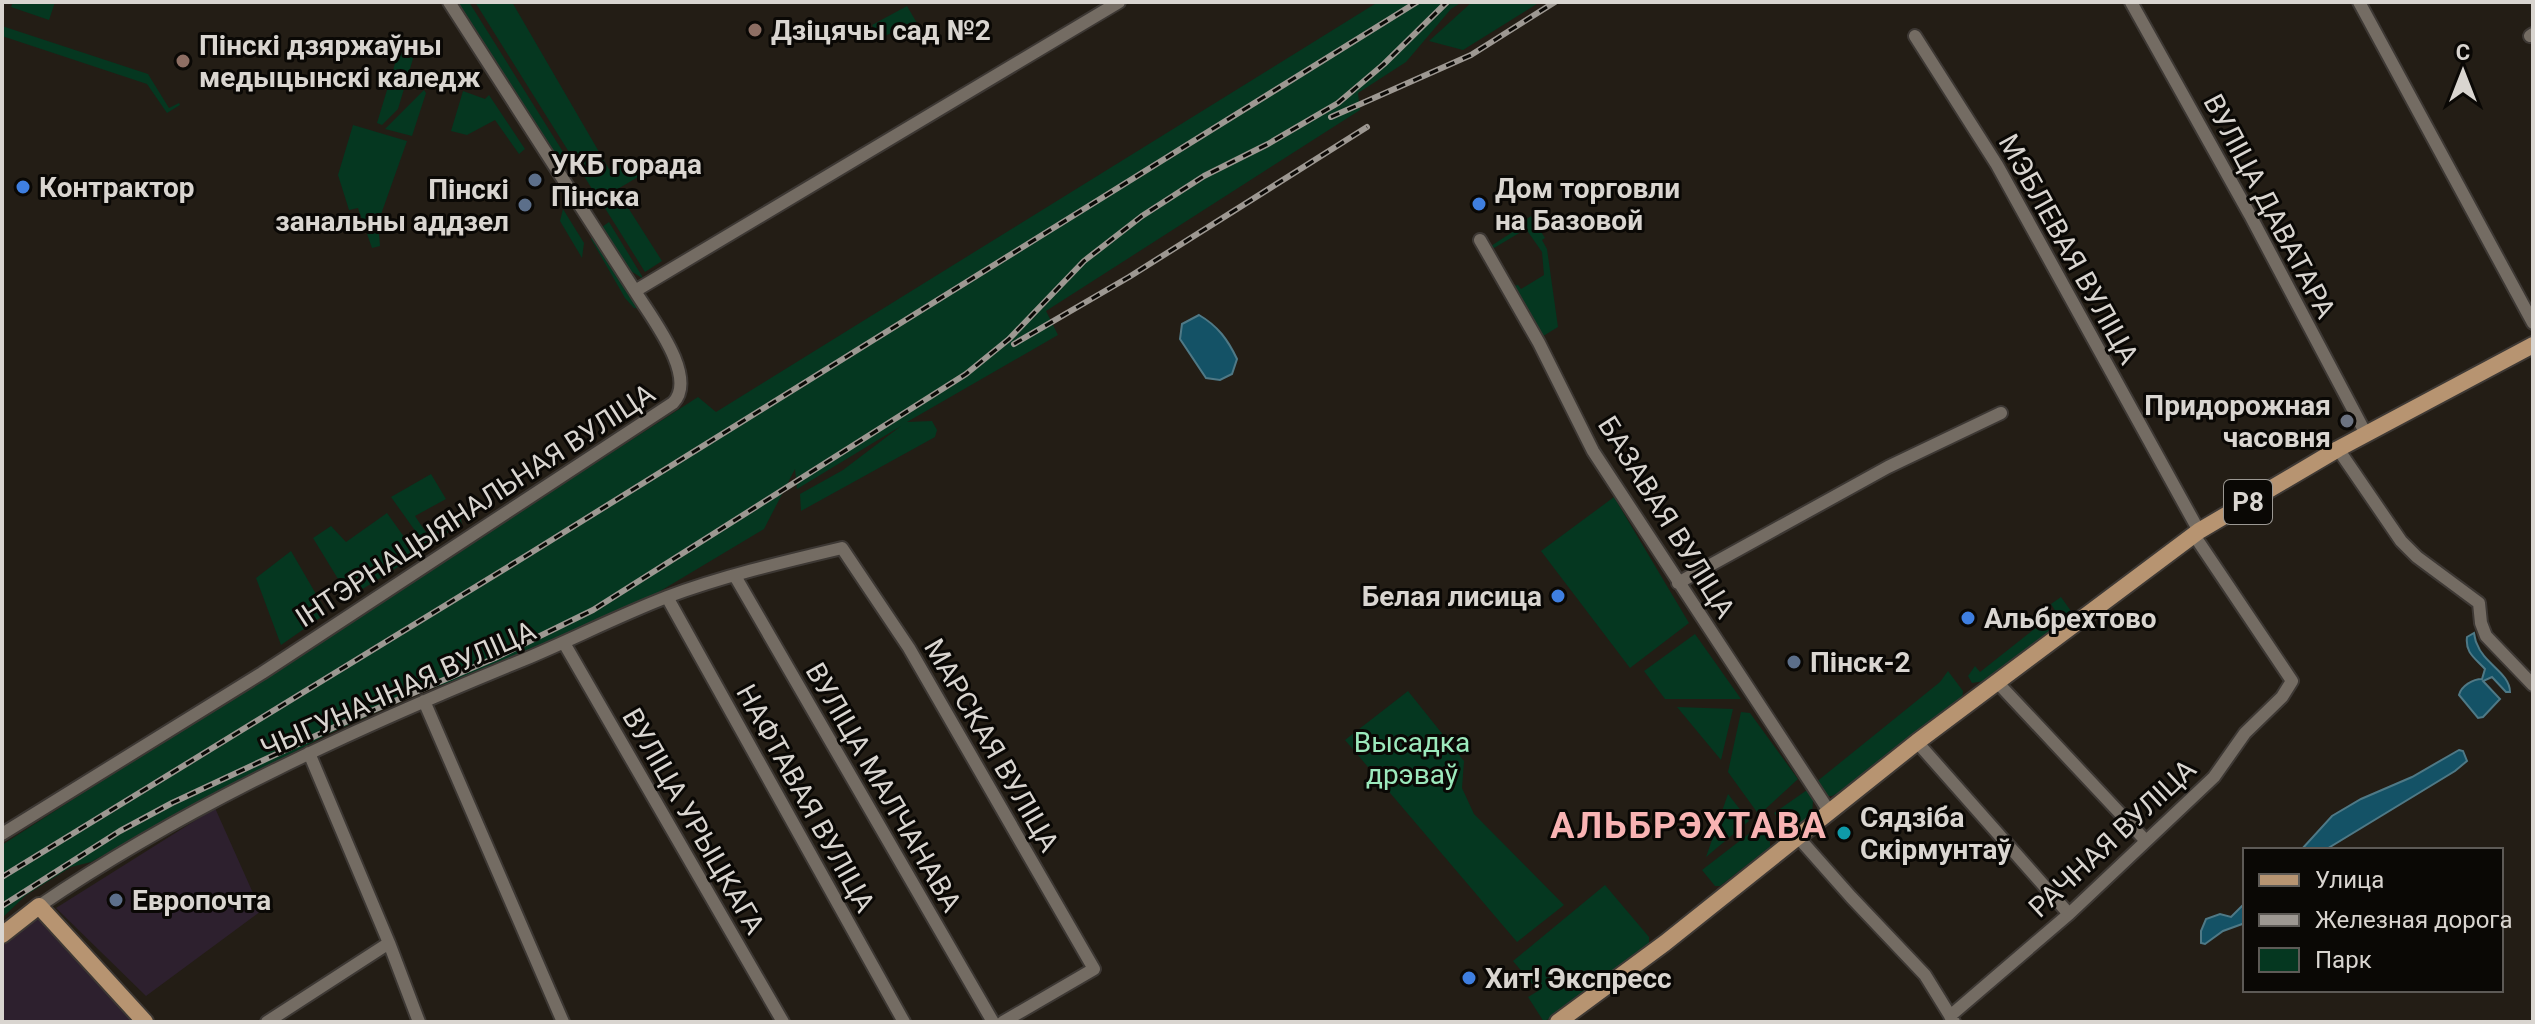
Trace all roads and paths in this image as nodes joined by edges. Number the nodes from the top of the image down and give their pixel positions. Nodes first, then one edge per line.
1 (449, 2) edge
2 (1119, 2) edge
3 (2131, 2) edge
4 (2359, 2) edge
5 (1915, 36) dead end
6 (1480, 240) dead end
7 (635, 291) junction
8 (2533, 323) edge
9 (2533, 345) edge
10 (2001, 413) dead end
11 (2371, 431) junction
12 (2338, 449) junction
13 (2196, 533) junction
14 (842, 548) joint
15 (735, 576) junction
16 (1678, 583) junction
17 (667, 597) junction
18 (564, 643) junction
19 (2292, 681) joint
20 (1997, 682) junction
21 (2533, 685) edge
22 (424, 701) junction
23 (1917, 742) junction
24 (309, 753) junction
25 (1829, 811) junction
26 (2, 834) edge
27 (1797, 836) junction
28 (2146, 841) junction
29 (39, 906) junction
30 (2069, 914) junction
31 (2, 935) edge
32 (389, 943) junction
33 (1952, 1019) edge
34 (778, 1020) edge
35 (145, 1022) edge
36 (267, 1022) edge
37 (419, 1022) edge
38 (563, 1022) edge
39 (904, 1022) edge
40 (993, 1022) edge
41 (1003, 1022) edge
42 (1558, 1022) edge

1 - 7 street, ІНТЭРНАЦЫЯНАЛЬНАЯ ВУЛІЦА
2 - 7 street
3 - 11 street, ВУЛІЦА ДАВАТАРА
4 - 8 street
5 - 13 street, МЭБЛЕВАЯ ВУЛІЦА
6 - 16 street, БАЗАВАЯ ВУЛІЦА
7 - 26 street, ІНТЭРНАЦЫЯНАЛЬНАЯ ВУЛІЦА
9 - 11 main road, Р8
10 - 16 street
11 - 12 main road, Р8
12 - 13 main road, Р8
12 - 21 street
13 - 19 street, МЭБЛЕВАЯ ВУЛІЦА
13 - 20 main road, Р8
14 - 15 street, ЧЫГУНАЧНАЯ ВУЛІЦА
14 - 41 street, МАРСКАЯ ВУЛІЦА
15 - 17 street, ЧЫГУНАЧНАЯ ВУЛІЦА
15 - 40 street, ВУЛІЦА МАЛЧАНАВА
16 - 25 street, БАЗАВАЯ ВУЛІЦА
17 - 18 street, ЧЫГУНАЧНАЯ ВУЛІЦА
17 - 39 street, НАФТАВАЯ ВУЛІЦА
18 - 22 street, ЧЫГУНАЧНАЯ ВУЛІЦА
18 - 34 street, ВУЛІЦА УРЫЦКАГА
19 - 28 street, РАЧНАЯ ВУЛІЦА
20 - 23 main road, Р8
20 - 28 street
22 - 24 street, ЧЫГУНАЧНАЯ ВУЛІЦА
22 - 38 street
23 - 25 main road, Р8
23 - 30 street
24 - 29 street, ЧЫГУНАЧНАЯ ВУЛІЦА
24 - 32 street
25 - 27 main road, Р8
27 - 33 street
27 - 42 main road, Р8
28 - 30 street, РАЧНАЯ ВУЛІЦА
29 - 31 main road, ЧЫГУНАЧНАЯ ВУЛІЦА
29 - 35 main road
30 - 33 street, РАЧНАЯ ВУЛІЦА
32 - 36 street
32 - 37 street

